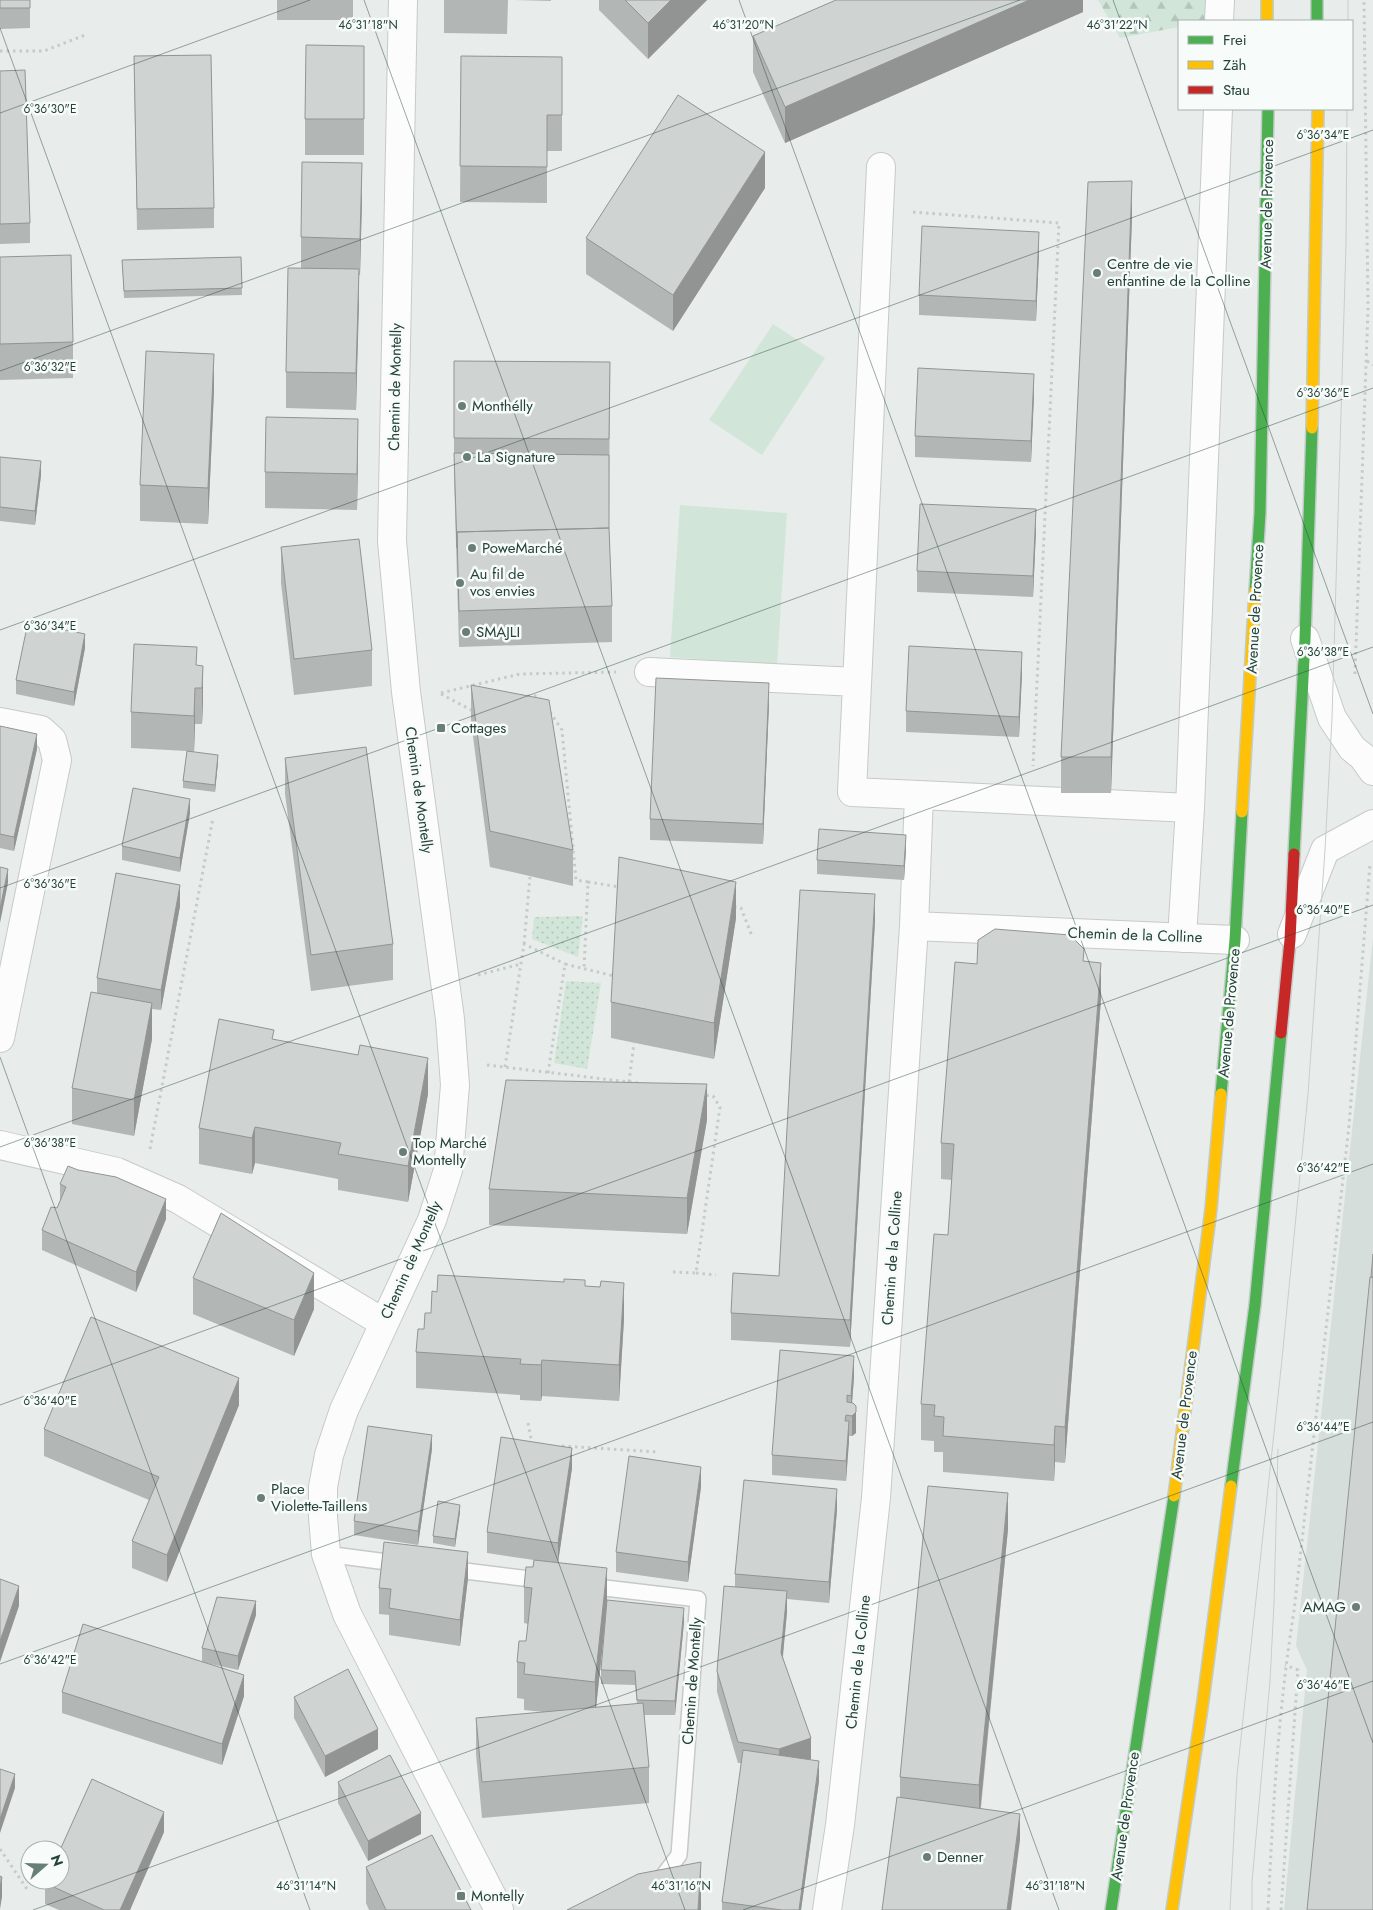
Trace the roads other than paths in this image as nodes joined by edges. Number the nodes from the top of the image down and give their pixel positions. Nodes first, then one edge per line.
1 (403, 0) edge
2 (1220, 0) edge
3 (1266, 0) edge
4 (1317, 0) edge
5 (1220, 20) edge
6 (1267, 20) edge
7 (1317, 20) edge
8 (1218, 110) edge
9 (1268, 110) edge
10 (1318, 110) edge
11 (881, 167) dead end
12 (1305, 639) junction
13 (649, 672) road end
14 (857, 682) junction
15 (0, 722) edge
16 (1370, 761) edge
17 (919, 795) junction
18 (1190, 808) junction
19 (1373, 824) edge
20 (914, 926) junction
21 (1182, 938) junction
22 (1235, 940) junction
23 (1290, 940) junction
24 (0, 1038) edge
25 (0, 1145) edge
26 (384, 1323) junction
27 (326, 1554) junction
28 (413, 1565) edge
29 (433, 1567) edge
30 (647, 1889) edge
31 (499, 1910) edge
32 (827, 1910) edge
33 (1111, 1910) edge
34 (1172, 1910) edge

1 - 26 street, Chemin de Montelly
2 - 5 street
3 - 6 main road
4 - 7 main road
8 - 18 street
9 - 22 main road, Avenue de Provence
10 - 12 main road
11 - 14 street
12 - 16 street
12 - 23 main road
13 - 14 street
14 - 17 street
15 - 24 street
17 - 18 street
17 - 20 street
18 - 21 street
19 - 23 street
20 - 21 street, Chemin de la Colline
20 - 32 street, Chemin de la Colline
21 - 22 street, Chemin de la Colline
22 - 33 main road, Avenue de Provence
23 - 34 main road
25 - 26 street
26 - 27 street, Chemin de Montelly
27 - 28 lane
27 - 31 street, Chemin de Montelly
29 - 30 lane, Chemin de Montelly

